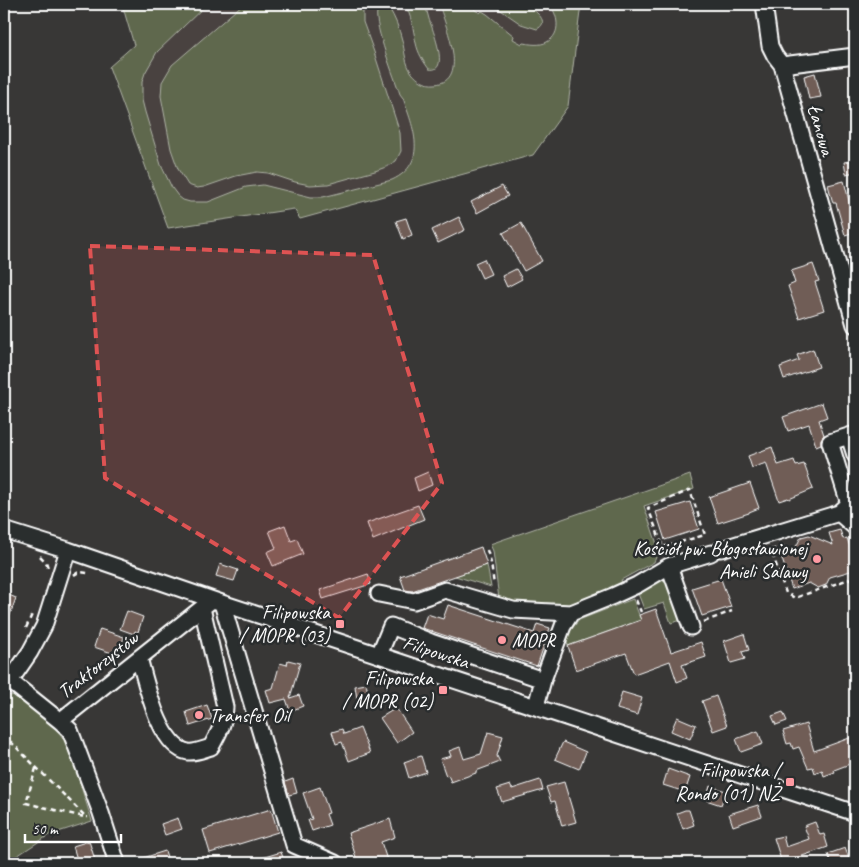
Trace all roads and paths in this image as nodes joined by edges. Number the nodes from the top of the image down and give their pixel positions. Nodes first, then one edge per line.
1 (764, 4) edge
2 (855, 56) edge
3 (782, 64) junction
4 (855, 326) edge
5 (852, 435) edge
6 (855, 455) edge
7 (848, 507) edge
8 (855, 527) edge
9 (4, 530) edge
10 (789, 544) dead end
11 (663, 548) junction
12 (68, 550) junction
13 (487, 550) dead end
14 (665, 564) junction
15 (855, 577) edge
16 (494, 585) dead end
17 (379, 594) dead end
18 (212, 604) junction
19 (35, 608) dead end
20 (571, 613) junction
21 (691, 627) dead end
22 (23, 634) dead end
23 (380, 655) junction
24 (139, 658) junction
25 (543, 680) junction
26 (7, 684) edge
27 (536, 706) junction
28 (60, 721) junction
29 (4, 734) edge
30 (36, 767) junction
31 (855, 813) edge
32 (93, 815) junction
33 (117, 863) edge
34 (335, 863) edge

1 - 3 street, Łanowa
2 - 3 street
3 - 4 street, Łanowa
5 - 6 street
5 - 7 street
7 - 8 street
7 - 14 street
9 - 12 street, Filipowska
10 - 15 path
11 - 11 path
11 - 14 path
12 - 18 street, Filipowska
12 - 26 street
13 - 16 path
14 - 20 street
14 - 21 street
17 - 20 street
18 - 23 street, Filipowska
18 - 24 street, Traktorzystów
18 - 24 street
18 - 34 street
19 - 22 path
20 - 25 street
23 - 25 street
23 - 27 street, Filipowska
24 - 28 street, Traktorzystów
25 - 27 street
26 - 28 street
27 - 31 street, Filipowska
28 - 32 street, Traktorzystów
29 - 30 path
30 - 32 path
30 - 32 path
32 - 33 street, Traktorzystów

